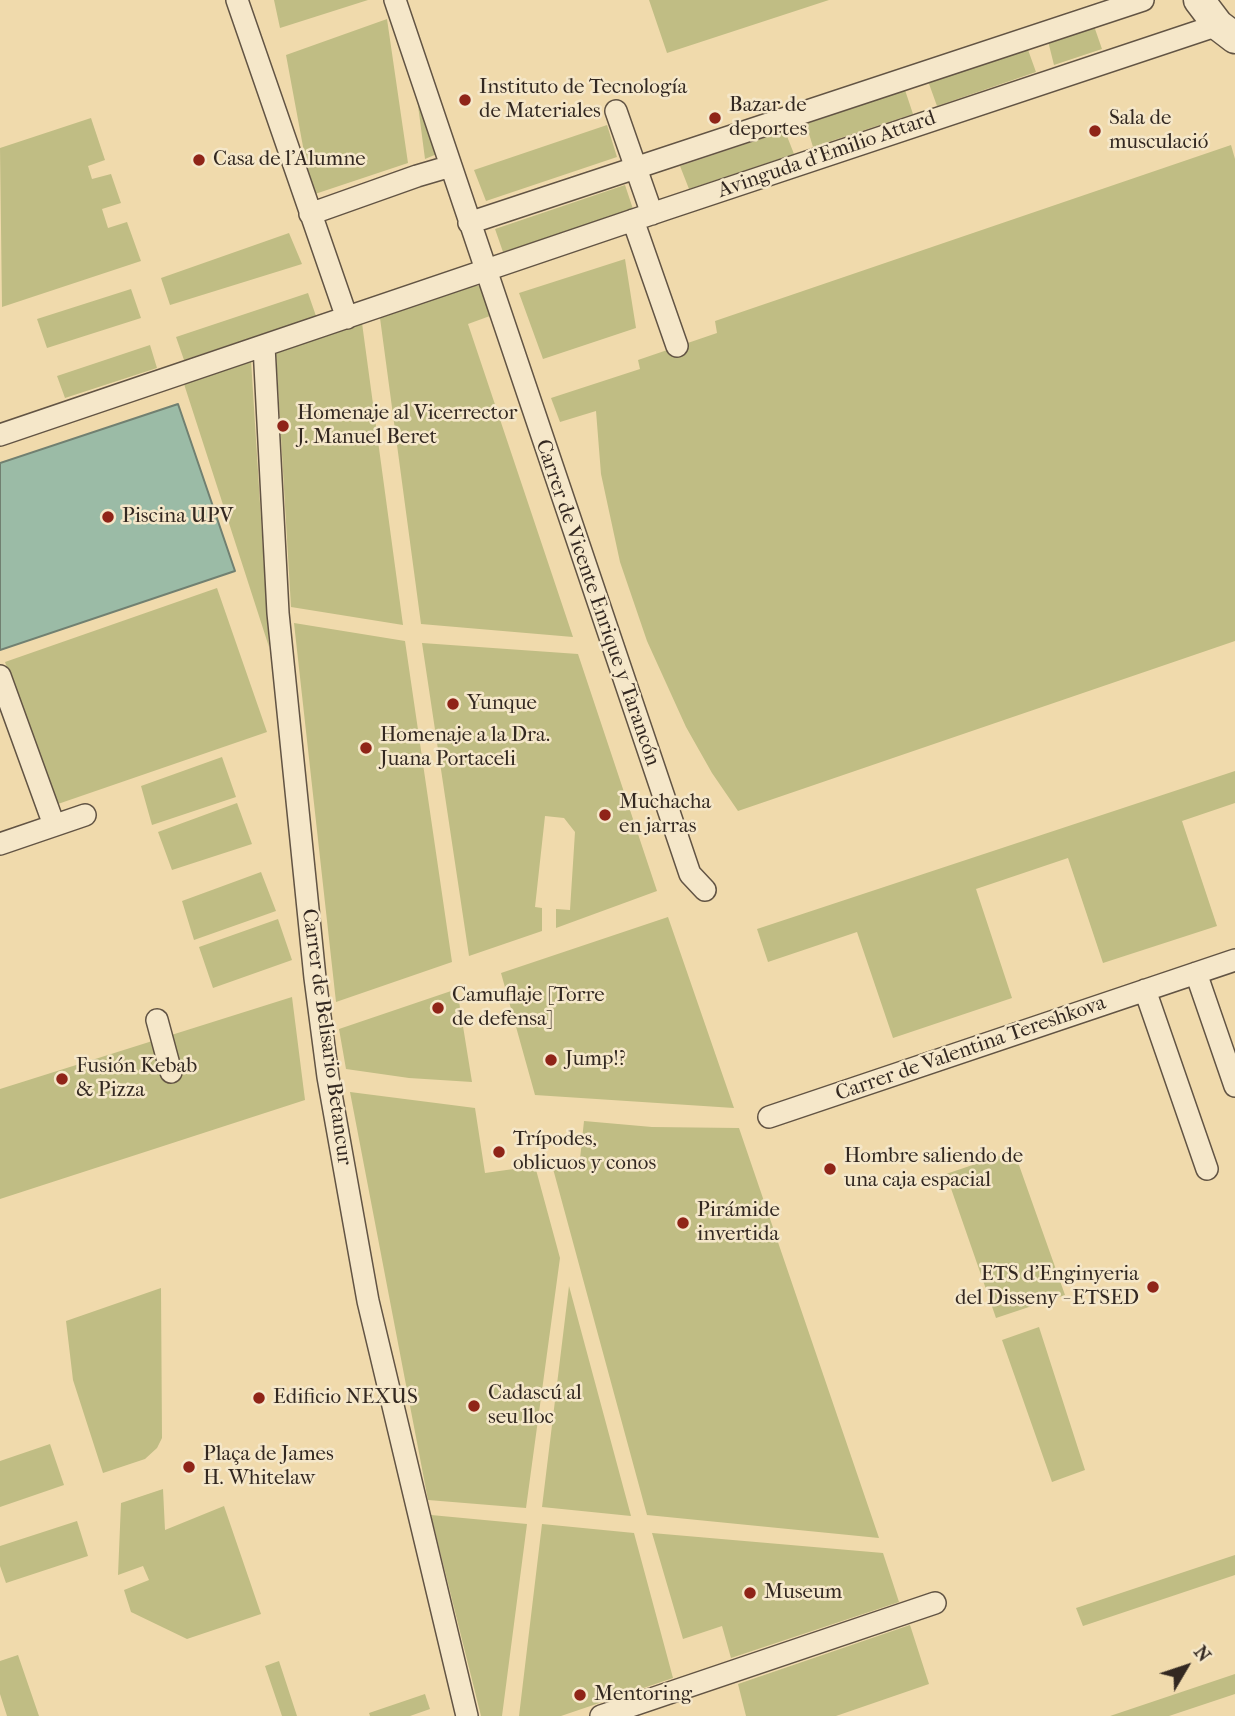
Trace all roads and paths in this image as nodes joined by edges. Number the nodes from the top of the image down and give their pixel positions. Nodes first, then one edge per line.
1 (237, 0) edge
2 (395, 0) edge
3 (1143, 0) edge
4 (1199, 0) edge
5 (1226, 31) edge
6 (616, 111) dead end
7 (451, 166) junction
8 (636, 167) junction
9 (310, 214) junction
10 (642, 217) junction
11 (469, 223) junction
12 (485, 271) junction
13 (346, 318) junction
14 (264, 346) junction
15 (677, 346) dead end
16 (0, 435) edge
17 (0, 676) edge
18 (85, 815) dead end
19 (54, 825) junction
20 (0, 844) edge
21 (705, 890) dead end
22 (1235, 960) edge
23 (1196, 973) junction
24 (1145, 990) junction
25 (157, 1020) dead end
26 (171, 1072) dead end
27 (1235, 1086) edge
28 (769, 1117) dead end
29 (1207, 1169) dead end
30 (935, 1603) dead end
31 (465, 1716) edge
32 (601, 1716) edge

1 - 9 street
2 - 7 street
3 - 8 street
4 - 5 street
5 - 10 street, Avinguda d'Emilio Attard
6 - 8 street
7 - 9 street
7 - 11 street
8 - 10 street
8 - 11 street
9 - 13 street
10 - 12 street, Avinguda d'Emilio Attard
10 - 15 street
11 - 12 street
12 - 13 street, Avinguda d'Emilio Attard
12 - 21 street, Carrer de Vicente Enrique y Tarancón
13 - 14 street, Avinguda d'Emilio Attard
14 - 16 street, Avinguda d'Emilio Attard
14 - 31 street, Carrer de Belisario Betancur
17 - 19 street
18 - 19 street
19 - 20 street
22 - 23 street, Carrer de Valentina Tereshkova
23 - 24 street, Carrer de Valentina Tereshkova
23 - 27 street
24 - 28 street, Carrer de Valentina Tereshkova
24 - 29 street
25 - 26 street
30 - 32 street

